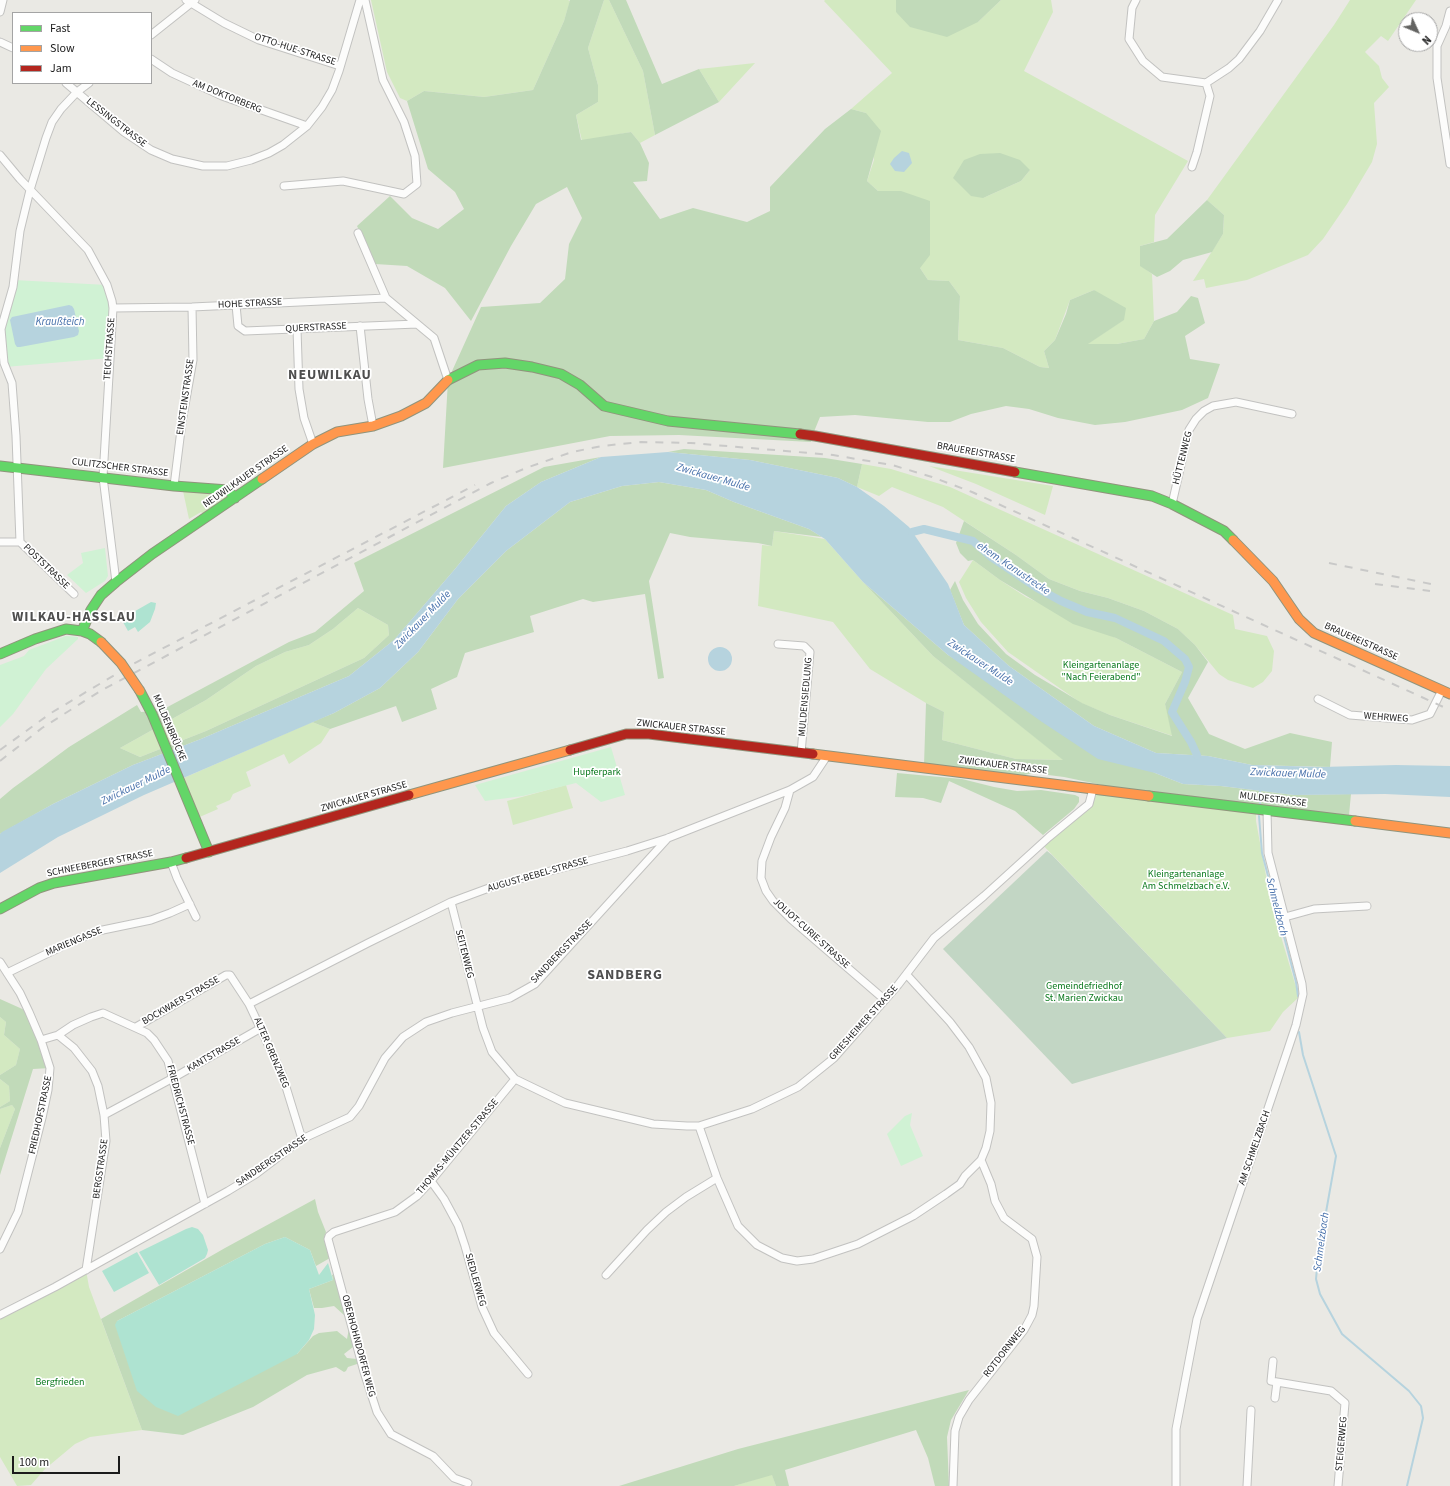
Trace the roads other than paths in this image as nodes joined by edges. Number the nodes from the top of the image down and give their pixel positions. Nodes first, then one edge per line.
1 (3, 0) edge
2 (360, 0) edge
3 (365, 0) edge
4 (1136, 0) edge
5 (1278, 0) edge
6 (191, 1) edge
7 (1450, 11) edge
8 (0, 12) edge
9 (152, 34) edge
10 (0, 42) edge
11 (12, 48) edge
12 (152, 60) edge
13 (340, 66) junction
14 (1206, 83) junction
15 (67, 84) edge
16 (88, 84) edge
17 (77, 92) junction
18 (307, 126) junction
19 (0, 155) edge
20 (1450, 164) edge
21 (1192, 167) dead end
22 (284, 186) dead end
23 (30, 190) junction
24 (358, 233) dead end
25 (386, 298) junction
26 (236, 305) junction
27 (192, 307) junction
28 (113, 308) junction
29 (417, 324) junction
30 (360, 326) junction
31 (297, 329) junction
32 (448, 380) junction
33 (1292, 414) dead end
34 (373, 426) junction
35 (313, 444) junction
36 (0, 466) edge
37 (17, 468) junction
38 (103, 477) junction
39 (174, 486) junction
40 (235, 498) junction
41 (1172, 504) junction
42 (0, 542) edge
43 (20, 542) junction
44 (116, 582) junction
45 (74, 594) dead end
46 (82, 631) junction
47 (778, 644) dead end
48 (0, 654) edge
49 (1446, 692) edge
50 (1318, 699) dead end
51 (801, 753) junction
52 (827, 756) junction
53 (1093, 789) junction
54 (790, 790) junction
55 (1267, 810) junction
56 (1450, 833) edge
57 (668, 838) junction
58 (209, 852) junction
59 (171, 862) junction
60 (451, 902) junction
61 (190, 904) junction
62 (1366, 906) dead end
63 (0, 909) edge
64 (1285, 916) junction
65 (196, 917) dead end
66 (0, 962) edge
67 (7, 973) junction
68 (226, 974) joint
69 (907, 974) junction
70 (885, 1000) junction
71 (249, 1004) junction
72 (477, 1006) junction
73 (136, 1027) junction
74 (261, 1028) junction
75 (58, 1035) junction
76 (41, 1040) junction
77 (173, 1078) junction
78 (516, 1078) junction
79 (104, 1116) junction
80 (699, 1126) junction
81 (302, 1139) junction
82 (981, 1160) junction
83 (717, 1178) junction
84 (431, 1181) junction
85 (205, 1204) junction
86 (329, 1236) joint
87 (0, 1249) edge
88 (86, 1270) junction
89 (606, 1275) dead end
90 (0, 1315) edge
91 (1273, 1361) dead end
92 (528, 1374) dead end
93 (1277, 1382) junction
94 (1275, 1398) dead end
95 (1251, 1410) dead end
96 (468, 1483) dead end
97 (954, 1486) edge
98 (1176, 1486) edge
99 (1246, 1486) edge
100 (1338, 1486) edge

1 - 8 street
2 - 13 street, LESSINGSTRASSE
3 - 22 street
4 - 14 street
5 - 14 street
6 - 9 street
6 - 13 street, OTTO-HUE-STRASSE
7 - 20 street
10 - 11 street
12 - 18 street, AM DOKTORBERG
13 - 18 street, LESSINGSTRASSE
14 - 21 street
15 - 17 street, LESSINGSTRASSE
16 - 17 street, POSTSTRASSE
17 - 18 street, LESSINGSTRASSE
17 - 23 street, POSTSTRASSE
19 - 23 street, TEICHSTRASSE
23 - 28 street, TEICHSTRASSE
23 - 37 street, POSTSTRASSE
24 - 25 street
25 - 26 street, HOHE STRASSE
25 - 29 street
26 - 27 street, HOHE STRASSE
26 - 31 street, QUERSTRASSE
27 - 28 street, HOHE STRASSE
27 - 39 street, EINSTEINSTRASSE
28 - 38 street, TEICHSTRASSE
29 - 30 street, QUERSTRASSE
29 - 32 street
30 - 31 street, QUERSTRASSE
30 - 34 street
31 - 35 street
32 - 34 main road, NEUWILKAUER STRASSE
32 - 41 main road, BRAUEREISTRASSE
33 - 41 street, HÜTTENWEG
34 - 35 main road, NEUWILKAUER STRASSE
35 - 40 main road, NEUWILKAUER STRASSE
36 - 37 main road, CULITZSCHER STRASSE
37 - 38 main road, CULITZSCHER STRASSE
37 - 43 street, POSTSTRASSE
38 - 39 main road, CULITZSCHER STRASSE
38 - 44 street, TEICHSTRASSE
39 - 40 main road, CULITZSCHER STRASSE
40 - 44 main road, NEUWILKAUER STRASSE
41 - 49 main road, BRAUEREISTRASSE
42 - 43 street
43 - 45 street, POSTSTRASSE
44 - 46 main road, NEUWILKAUER STRASSE
46 - 48 main road
46 - 58 main road, MULDENBRÜCKE, bridge
47 - 51 street, MULDENSIEDLUNG
49 - 50 street, WEHRWEG
51 - 52 main road, ZWICKAUER STRASSE
51 - 58 main road, ZWICKAUER STRASSE
52 - 53 main road, ZWICKAUER STRASSE
52 - 54 street, AUGUST-BEBEL-STRASSE
53 - 55 main road, MULDESTRASSE
53 - 69 street, GRIESHEIMER STRASSE
54 - 57 street, AUGUST-BEBEL-STRASSE
54 - 70 street, JOLIOT-CURIE-STRASSE
55 - 56 main road, MULDESTRASSE
55 - 64 street, AM SCHMELZBACH
57 - 60 street, AUGUST-BEBEL-STRASSE
57 - 72 street, SANDBERGSTRASSE
58 - 59 main road, SCHNEEBERGER STRASSE
59 - 61 street
59 - 63 main road, SCHNEEBERGER STRASSE
60 - 71 street, AUGUST-BEBEL-STRASSE
60 - 72 street, SEITENWEG
61 - 65 street
61 - 67 street, MARIENGASSE
62 - 64 street
64 - 98 street, AM SCHMELZBACH
66 - 67 street, FRIEDHOFSTRASSE
67 - 76 street, FRIEDHOFSTRASSE
68 - 71 street, ALTER GRENZWEG
68 - 73 street, BOCKWAER STRASSE
69 - 70 street, GRIESHEIMER STRASSE
69 - 82 street
70 - 80 street, GRIESHEIMER STRASSE
71 - 74 street, ALTER GRENZWEG
72 - 78 street, GRIESHEIMER STRASSE
72 - 81 street, SANDBERGSTRASSE
73 - 75 street, FRIEDRICHSTRASSE
73 - 77 street, FRIEDRICHSTRASSE
74 - 77 street, KANTSTRASSE
74 - 81 street, ALTER GRENZWEG
75 - 76 street, FRIEDRICHSTRASSE
75 - 79 street, BERGSTRASSE
76 - 87 street, FRIEDHOFSTRASSE
77 - 79 street, KANTSTRASSE
77 - 85 street, FRIEDRICHSTRASSE
78 - 80 street, GRIESHEIMER STRASSE
78 - 84 street, THOMAS-MÜNTZER-STRASSE
79 - 88 street, BERGSTRASSE
80 - 83 street
81 - 85 street, SANDBERGSTRASSE
82 - 83 street
82 - 97 street, ROTDORNWEG
83 - 89 street
84 - 86 street, THOMAS-MÜNTZER-STRASSE
84 - 92 street, SIEDLERWEG
85 - 88 street, SANDBERGSTRASSE
86 - 96 street, OBERHOHNDORFER WEG
88 - 90 street, SANDBERGSTRASSE
91 - 93 street
93 - 94 street
93 - 100 street, STEIGERWEG
95 - 99 street

